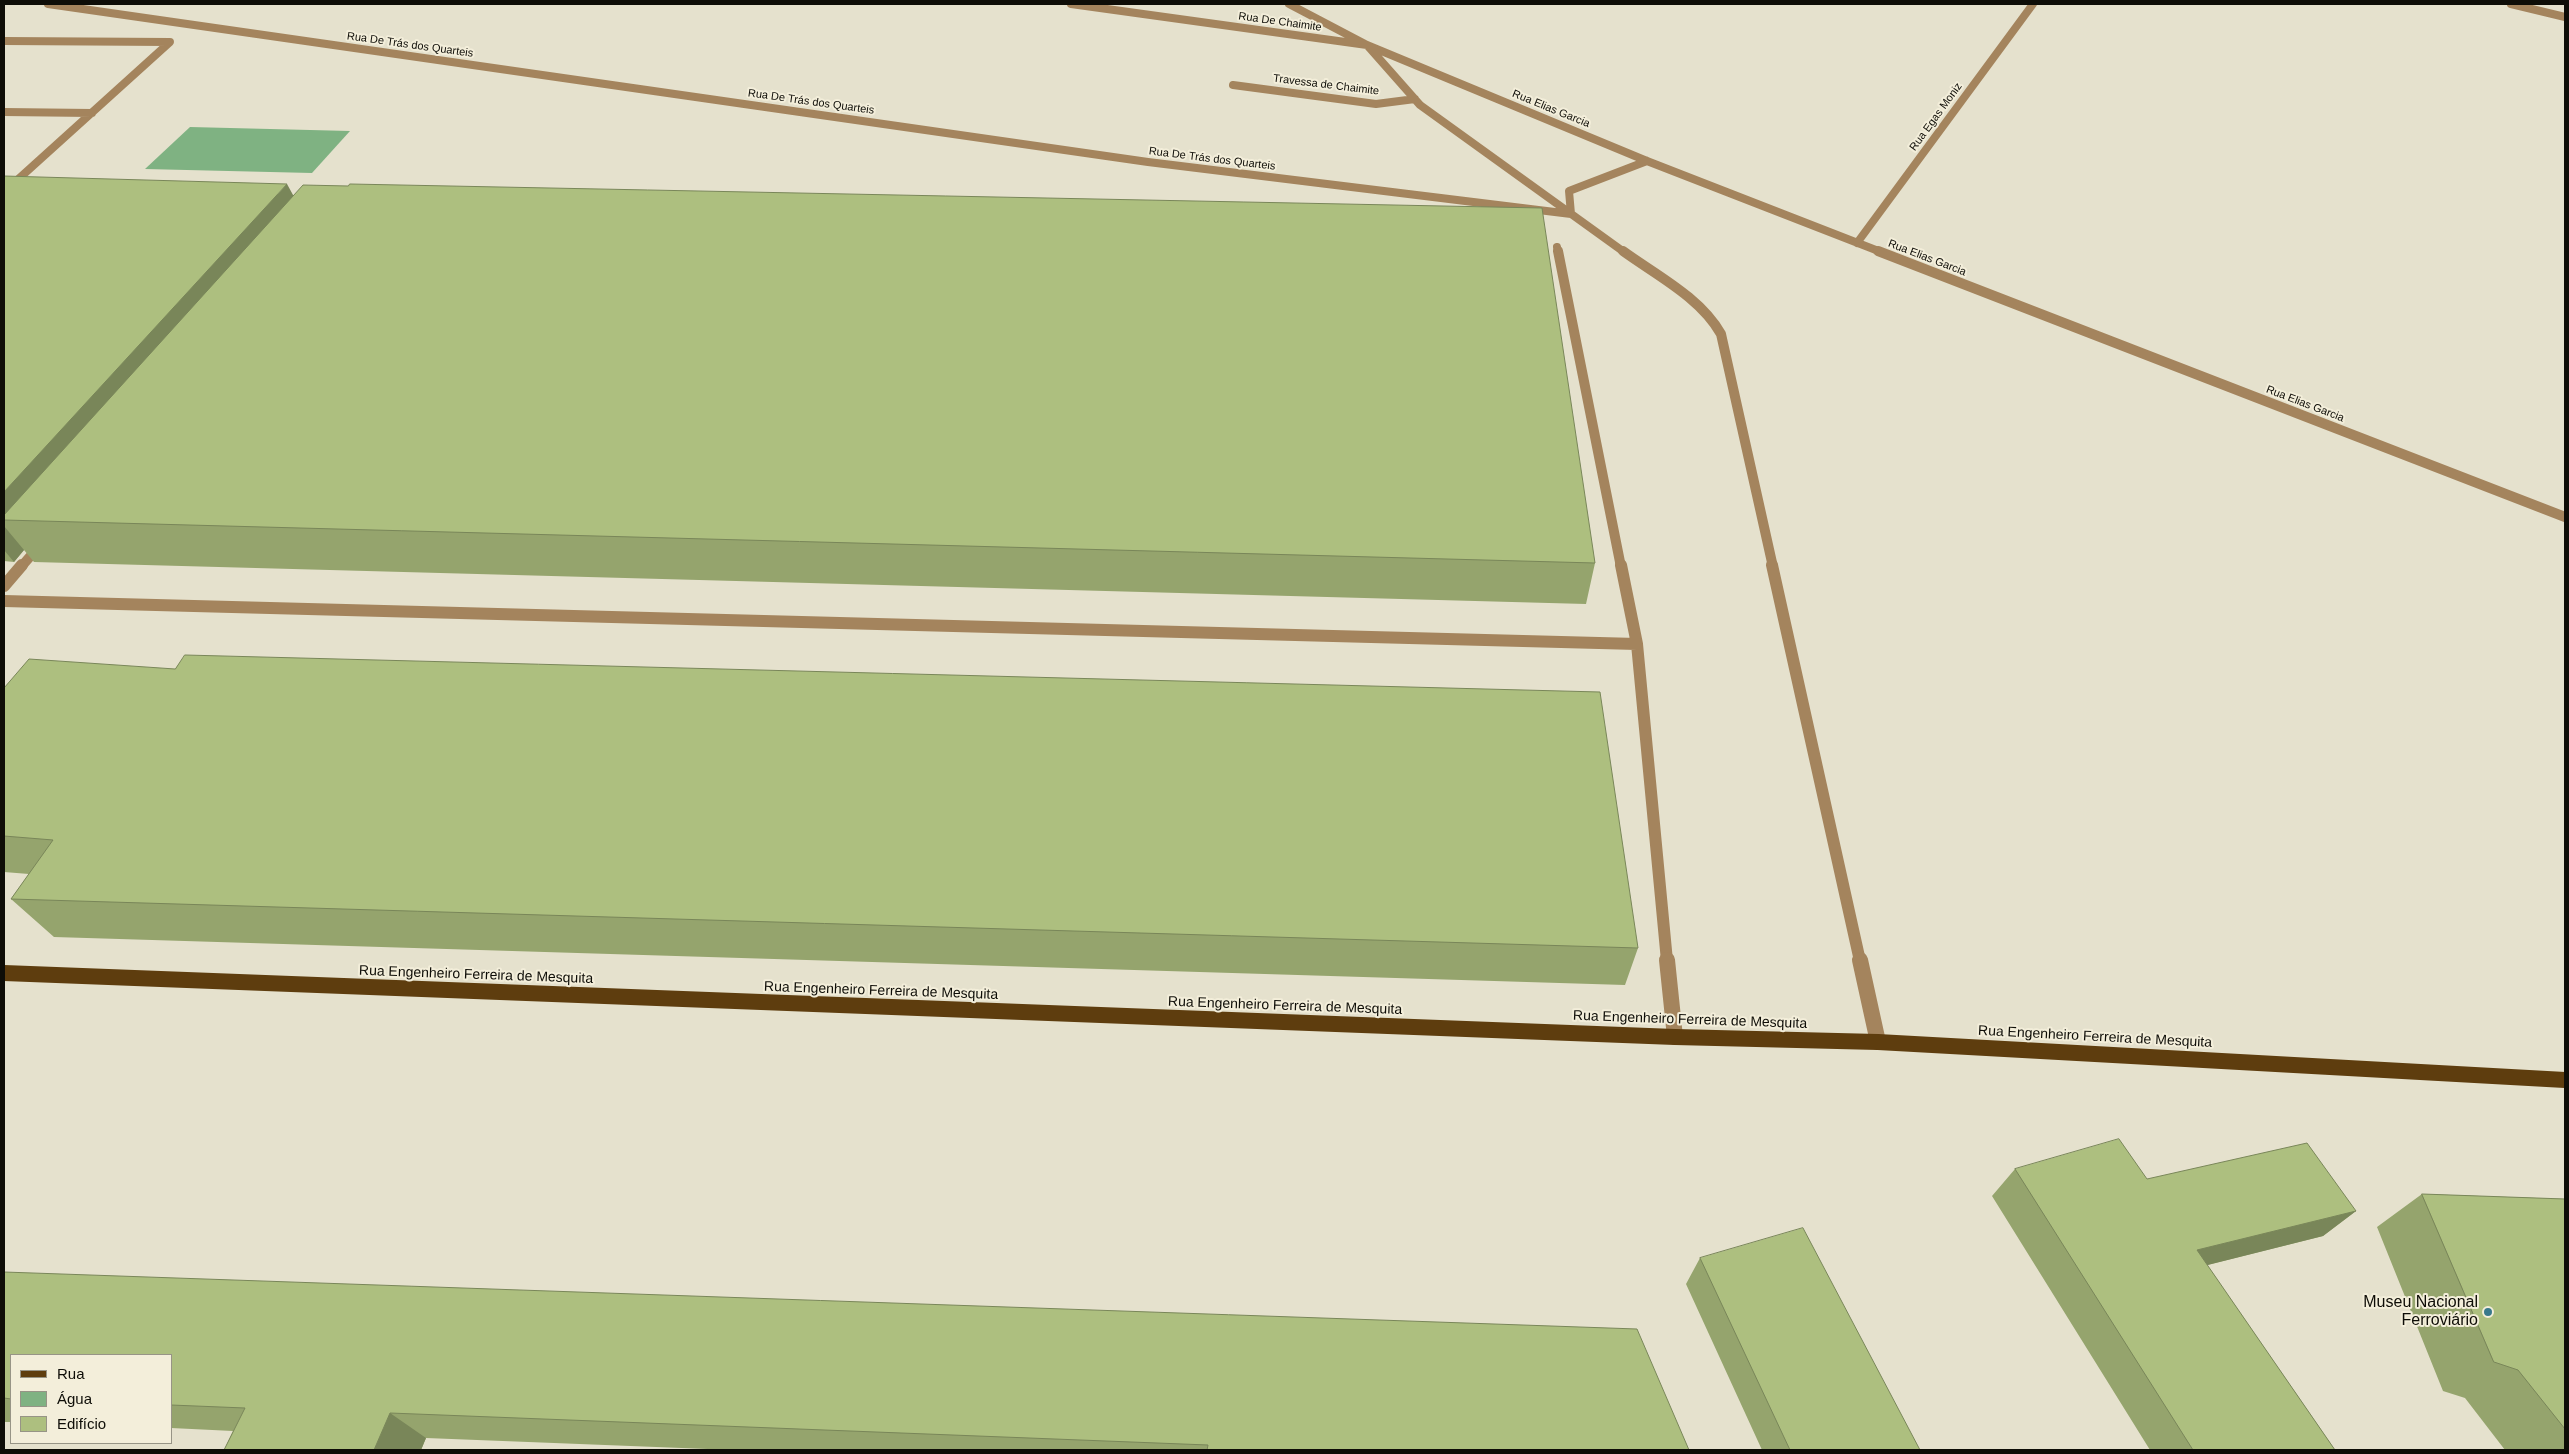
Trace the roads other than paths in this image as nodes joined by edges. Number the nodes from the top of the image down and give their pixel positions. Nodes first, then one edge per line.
1 (48, 4) edge
2 (1071, 4) edge
3 (1289, 4) edge
4 (2033, 4) edge
5 (2511, 4) edge
6 (2565, 17) edge
7 (4, 41) edge
8 (1367, 45) junction
9 (1234, 85) dead end
10 (1415, 99) junction
11 (4, 112) edge
12 (92, 113) junction
13 (1647, 161) junction
14 (4, 193) edge
15 (14, 193) edge
16 (1571, 214) junction
17 (1857, 243) junction
18 (1558, 247) dead end
19 (2565, 517) edge
20 (49, 534) edge
21 (4, 586) edge
22 (4, 601) edge
23 (1637, 644) junction
24 (4, 973) edge
25 (1674, 1037) junction
26 (1878, 1042) junction
27 (2565, 1080) edge

1 - 16 street, Rua De Trás dos Quarteis
2 - 8 street, Rua De Chaimite
3 - 8 street, Rua Elias Garcia
4 - 17 street, Rua Egas Moniz
5 - 6 street
7 - 12 street
8 - 10 street
8 - 13 street, Rua Elias Garcia
9 - 10 street, Travessa de Chaimite
10 - 16 street
11 - 12 street
12 - 14 street
13 - 16 street
13 - 17 street, Rua Elias Garcia
14 - 15 street
16 - 26 street
17 - 19 street, Rua Elias Garcia
18 - 23 street
20 - 21 street
22 - 23 street
23 - 25 street
24 - 25 main road, Rua Engenheiro Ferreira de Mesquita
25 - 26 main road, Rua Engenheiro Ferreira de Mesquita
26 - 27 main road, Rua Engenheiro Ferreira de Mesquita

